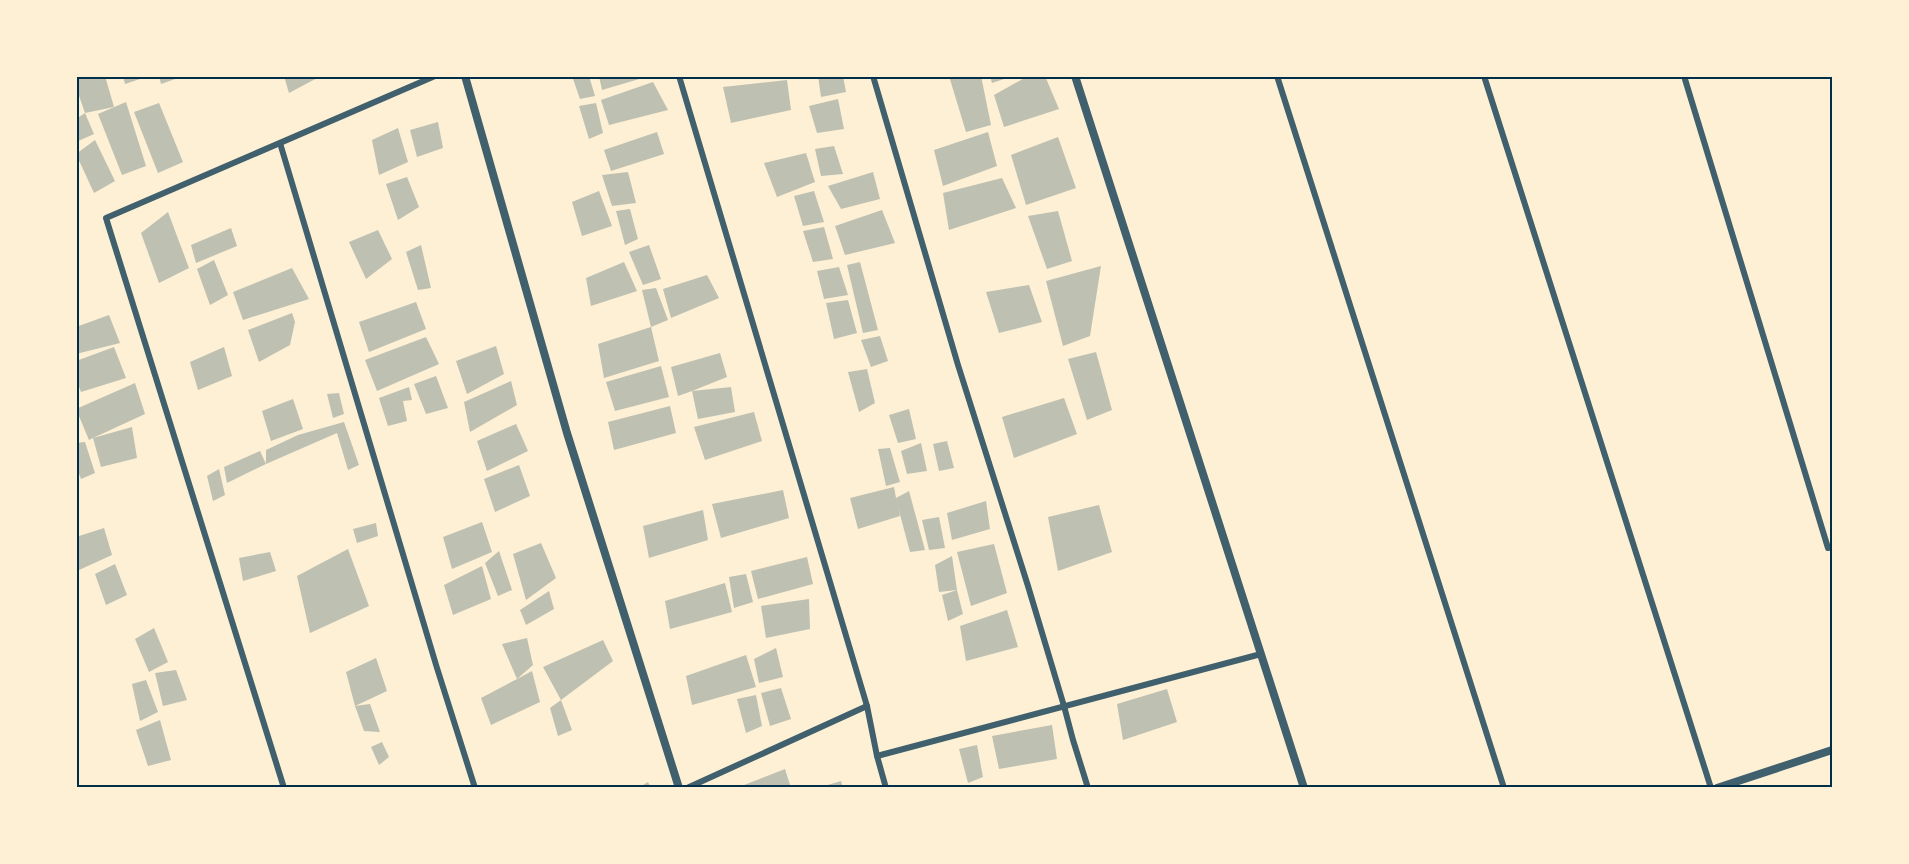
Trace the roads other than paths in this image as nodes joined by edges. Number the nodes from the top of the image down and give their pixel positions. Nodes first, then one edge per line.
1 (435, 76) edge
2 (465, 76) edge
3 (679, 76) edge
4 (873, 76) edge
5 (1075, 76) edge
6 (1277, 76) edge
7 (1484, 76) edge
8 (1683, 76) edge
9 (280, 143) junction
10 (1833, 547) edge
11 (1261, 654) junction
12 (867, 706) junction
13 (1064, 706) junction
14 (1833, 750) edge
15 (877, 756) junction
16 (284, 788) edge
17 (475, 788) edge
18 (679, 788) edge
19 (687, 788) edge
20 (886, 788) edge
21 (1088, 788) edge
22 (1304, 788) edge
23 (1504, 788) edge
24 (1710, 788) edge
25 (1717, 788) edge

1 - 9 street
2 - 18 street
3 - 12 street
4 - 13 street
5 - 11 street
6 - 23 street
7 - 24 street
8 - 10 street
9 - 16 street
9 - 17 street
11 - 13 street
11 - 22 street
12 - 15 street
12 - 19 street
13 - 15 street
13 - 21 street
14 - 25 street
15 - 20 street

